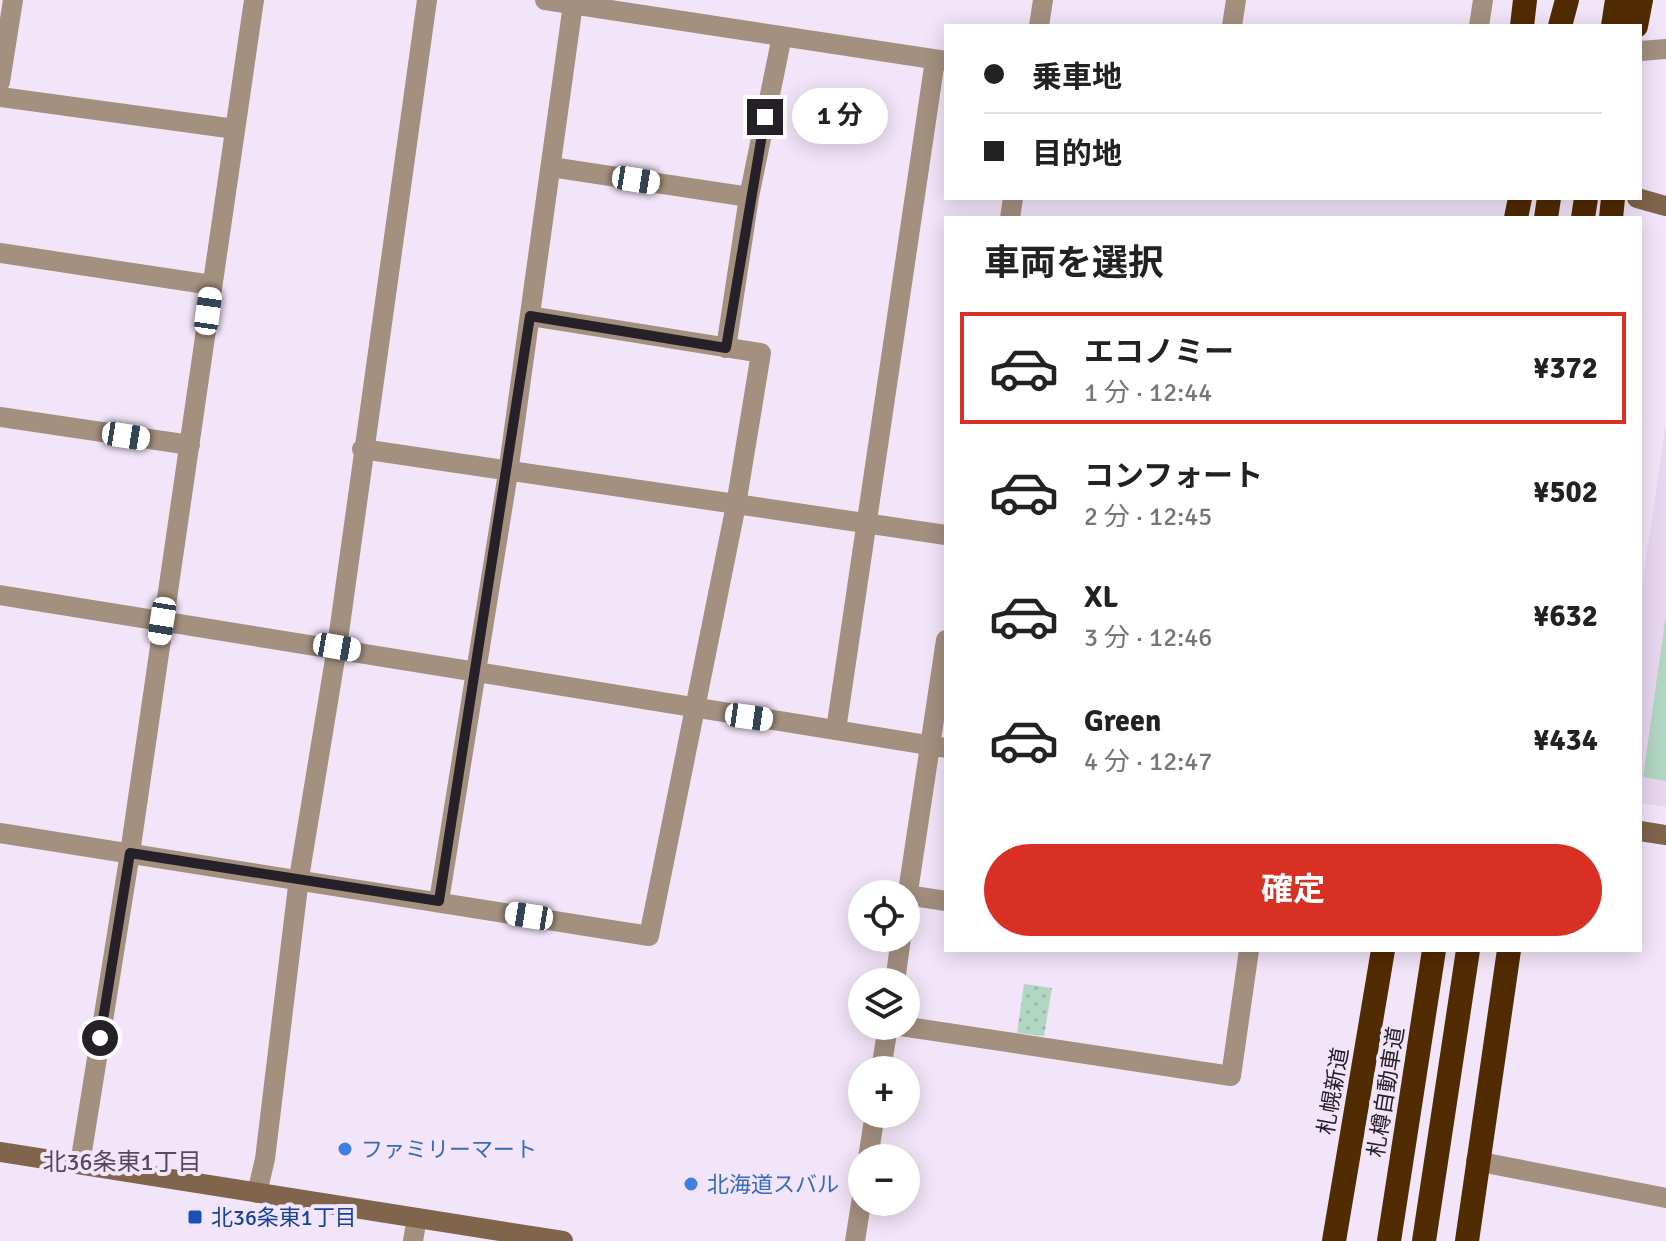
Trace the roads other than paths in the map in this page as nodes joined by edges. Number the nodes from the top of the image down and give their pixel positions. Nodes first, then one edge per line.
1 (13, 0) edge
2 (254, 0) edge
3 (427, 0) edge
4 (545, 0) edge
5 (1043, 0) edge
6 (1236, 0) edge
7 (1483, 0) edge
8 (1525, 0) edge
9 (1567, 0) edge
10 (1582, 0) edge
11 (1617, 0) edge
12 (1641, 0) edge
13 (573, 4) junction
14 (1039, 24) edge
15 (1232, 24) edge
16 (1479, 24) edge
17 (1522, 24) edge
18 (1561, 24) edge
19 (1577, 24) edge
20 (1613, 24) edge
21 (1636, 24) edge
22 (782, 36) junction
23 (1666, 49) edge
24 (1642, 51) edge
25 (941, 61) edge
26 (0, 82) edge
27 (0, 97) edge
28 (235, 129) junction
29 (551, 167) junction
30 (749, 197) junction
31 (1642, 199) edge
32 (1666, 206) edge
33 (0, 253) edge
34 (212, 285) junction
35 (530, 316) junction
36 (726, 348) junction
37 (0, 417) edge
38 (190, 445) junction
39 (362, 449) junction
40 (508, 473) junction
41 (736, 505) junction
42 (866, 523) junction
43 (944, 535) edge
44 (0, 595) edge
45 (162, 621) junction
46 (337, 647) junction
47 (944, 667) edge
48 (476, 673) junction
49 (692, 709) junction
50 (836, 730) junction
51 (938, 747) edge
52 (1642, 831) edge
53 (0, 833) edge
54 (1666, 835) edge
55 (130, 853) junction
56 (299, 878) junction
57 (911, 880) edge
58 (920, 900) edge
59 (439, 901) junction
60 (944, 901) edge
61 (1249, 952) edge
62 (1383, 952) edge
63 (1434, 952) edge
64 (1468, 952) edge
65 (1509, 952) edge
66 (920, 1029) edge
67 (0, 1152) edge
68 (1476, 1161) junction
69 (80, 1164) junction
70 (257, 1193) junction
71 (1666, 1198) edge
72 (859, 1216) edge
73 (417, 1218) junction
74 (413, 1241) edge
75 (563, 1241) edge
76 (855, 1241) edge
77 (1334, 1241) edge
78 (1389, 1241) edge
79 (1424, 1241) edge
80 (1467, 1241) edge

1 - 26 street
2 - 28 street
3 - 39 street
4 - 13 street
5 - 14 street
6 - 15 street
7 - 16 street
8 - 17 highway
9 - 18 highway
10 - 19 highway
11 - 20 highway
12 - 21 highway
13 - 22 street
13 - 29 street
22 - 25 street
22 - 30 street
23 - 24 street
25 - 42 street
27 - 28 street
28 - 34 street
29 - 30 street
29 - 35 street
30 - 36 street
31 - 32 street
33 - 34 street
34 - 38 street
35 - 36 street
35 - 40 street
36 - 41 street
37 - 38 street
38 - 45 street
39 - 40 street
39 - 46 street
40 - 41 street
40 - 48 street
41 - 42 street
41 - 49 street
42 - 43 street
42 - 50 street
44 - 45 street
45 - 46 street
45 - 55 street
46 - 48 street
46 - 56 street
47 - 51 street
48 - 49 street
48 - 59 street
49 - 50 street
49 - 59 street
50 - 51 street
51 - 57 street
52 - 54 street
53 - 55 street
55 - 56 street
55 - 69 street
56 - 59 street
56 - 70 street
58 - 60 street
61 - 66 street
62 - 77 highway, 札幌新道
63 - 78 highway, 札樽自動車道
64 - 79 highway
65 - 68 highway
67 - 69 street
68 - 71 street
68 - 80 highway
69 - 70 street
70 - 73 street
72 - 76 street
73 - 74 street
73 - 75 street

